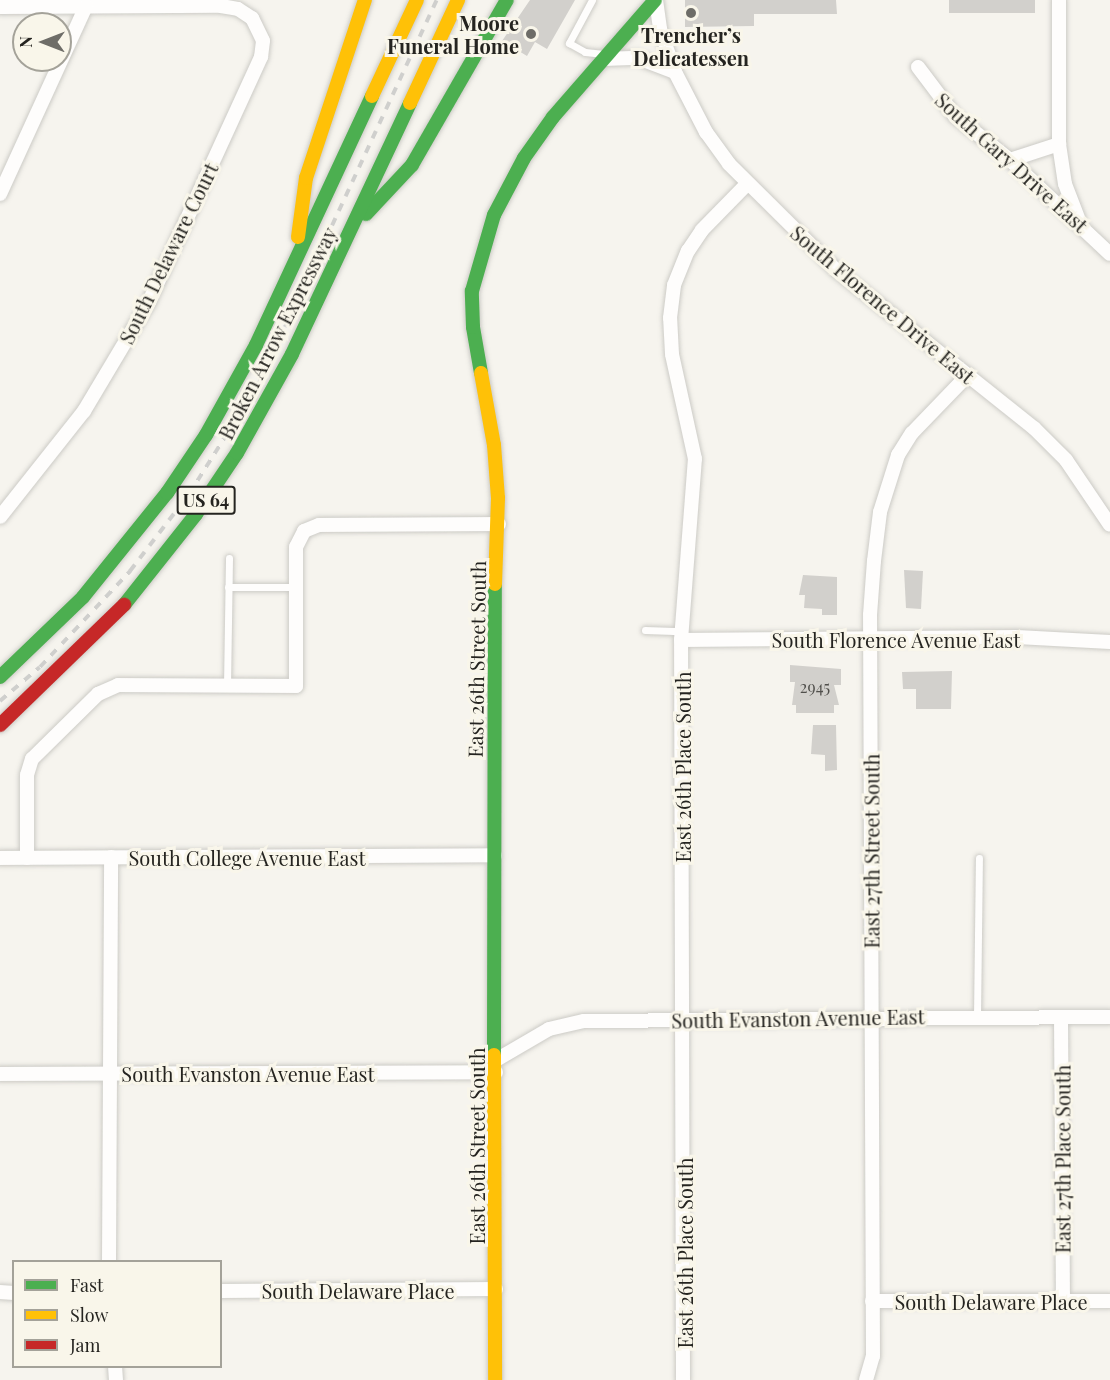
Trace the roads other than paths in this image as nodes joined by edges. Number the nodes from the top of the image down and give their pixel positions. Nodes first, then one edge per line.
1 (365, 0) edge
2 (417, 0) edge
3 (458, 0) edge
4 (507, 0) edge
5 (592, 0) edge
6 (656, 0) edge
7 (1059, 0) edge
8 (86, 6) junction
9 (0, 7) edge
10 (606, 57) junction
11 (918, 68) dead end
12 (675, 72) junction
13 (1059, 144) junction
14 (1010, 160) junction
15 (747, 184) junction
16 (0, 194) edge
17 (1080, 223) junction
18 (351, 231) junction
19 (1110, 254) edge
20 (295, 264) junction
21 (968, 375) junction
22 (0, 517) edge
23 (499, 524) junction
24 (1110, 525) edge
25 (229, 558) dead end
26 (228, 587) junction
27 (297, 587) junction
28 (645, 630) dead end
29 (681, 635) junction
30 (870, 639) junction
31 (1110, 642) edge
32 (0, 677) edge
33 (227, 686) junction
34 (0, 725) edge
35 (495, 855) junction
36 (111, 857) junction
37 (0, 858) edge
38 (27, 858) junction
39 (979, 858) dead end
40 (872, 1017) junction
41 (977, 1017) junction
42 (1061, 1017) junction
43 (1110, 1017) edge
44 (683, 1020) junction
45 (496, 1066) junction
46 (0, 1074) edge
47 (109, 1074) junction
48 (109, 1260) edge
49 (496, 1289) junction
50 (222, 1291) edge
51 (872, 1301) junction
52 (1063, 1301) junction
53 (1110, 1301) edge
54 (495, 1380) edge
55 (683, 1380) edge
56 (866, 1380) edge

1 - 20 main road
2 - 20 main road, Broken Arrow Expressway / US 64
3 - 18 main road, Broken Arrow Expressway / US 64
4 - 18 main road
5 - 10 lane
6 - 10 main road, East 26th Street South
6 - 12 street, South Florence Drive East
7 - 13 street
8 - 9 street
8 - 16 street
8 - 22 street, South Delaware Court
10 - 12 street
10 - 23 main road, East 26th Street South
11 - 14 street, South Gary Drive East
12 - 15 street, South Florence Drive East
13 - 14 street
13 - 17 street
14 - 17 street, South Gary Drive East
15 - 21 street, South Florence Drive East
15 - 29 street, East 26th Place South
17 - 19 street, South Gary Drive East
18 - 34 main road, Broken Arrow Expressway / US 64
20 - 32 main road, Broken Arrow Expressway / US 64
21 - 24 street, South Florence Drive East
21 - 30 street, East 27th Street South
23 - 27 street
23 - 35 main road, East 26th Street South
25 - 26 lane
26 - 27 lane
26 - 33 lane
27 - 33 street
28 - 29 lane
29 - 30 street, South Florence Avenue East
29 - 44 street, East 26th Place South
30 - 31 street, South Florence Avenue East
30 - 40 street, East 27th Street South
33 - 38 street
35 - 36 street, South College Avenue East
35 - 45 main road, East 26th Street South
36 - 38 street, South College Avenue East
36 - 47 street
37 - 38 street, South College Avenue East
39 - 41 lane
40 - 41 street, South Evanston Avenue East
40 - 44 street, South Evanston Avenue East
40 - 51 street, East 27th Street South
41 - 42 street, South Evanston Avenue East
42 - 43 street, South Evanston Avenue East
42 - 52 street, East 27th Place South
44 - 45 street, South Evanston Avenue East
44 - 55 street, East 26th Place South
45 - 47 street, South Evanston Avenue East
45 - 49 main road, East 26th Street South
46 - 47 street, South Evanston Avenue East
47 - 48 street
49 - 50 street, South Delaware Place
49 - 54 main road, East 26th Street South
51 - 52 street, South Delaware Place
51 - 56 street, East 27th Street South
52 - 53 street, South Delaware Place

